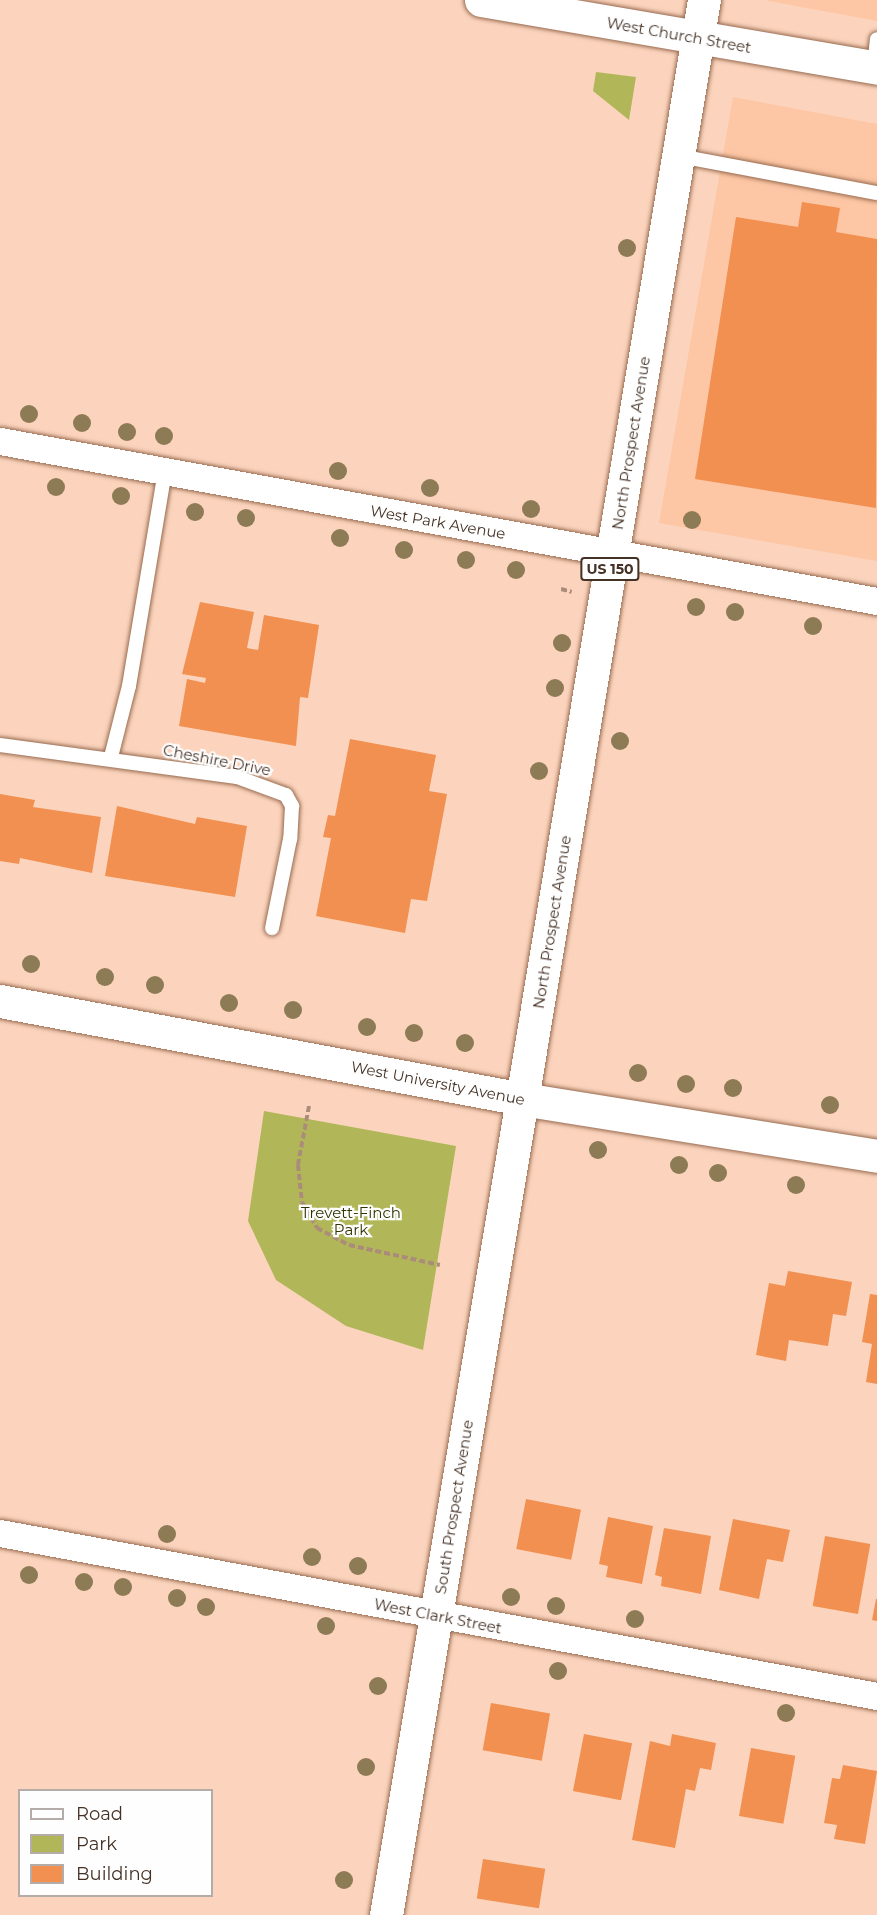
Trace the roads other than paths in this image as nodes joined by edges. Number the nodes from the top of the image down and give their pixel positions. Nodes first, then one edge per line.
1 (481, 0) edge
2 (705, 0) edge
3 (698, 39) junction
4 (876, 59) edge
5 (678, 156) junction
6 (877, 193) edge
7 (0, 441) edge
8 (165, 471) junction
9 (613, 554) junction
10 (877, 601) edge
11 (0, 745) edge
12 (111, 757) junction
13 (272, 928) dead end
14 (0, 1001) edge
15 (522, 1099) junction
16 (877, 1156) edge
17 (0, 1533) edge
18 (436, 1616) junction
19 (877, 1696) edge
20 (386, 1915) edge

1 - 3 main road, West Church Street
2 - 3 main road, North Prospect Avenue / US 150
3 - 4 main road, West Church Street
3 - 5 main road, North Prospect Avenue / US 150
5 - 6 lane
5 - 9 main road, North Prospect Avenue / US 150
7 - 8 street, West Park Avenue
8 - 9 street, West Park Avenue
8 - 12 lane
9 - 10 street, West Park Avenue
9 - 15 main road, North Prospect Avenue / US 150
11 - 12 lane, Cheshire Drive
12 - 13 lane, Cheshire Drive
14 - 15 main road, West University Avenue
15 - 16 main road, West University Avenue
15 - 18 main road, South Prospect Avenue / US 150
17 - 18 street, West Clark Street
18 - 19 street, West Clark Street
18 - 20 main road, South Prospect Avenue / US 150

